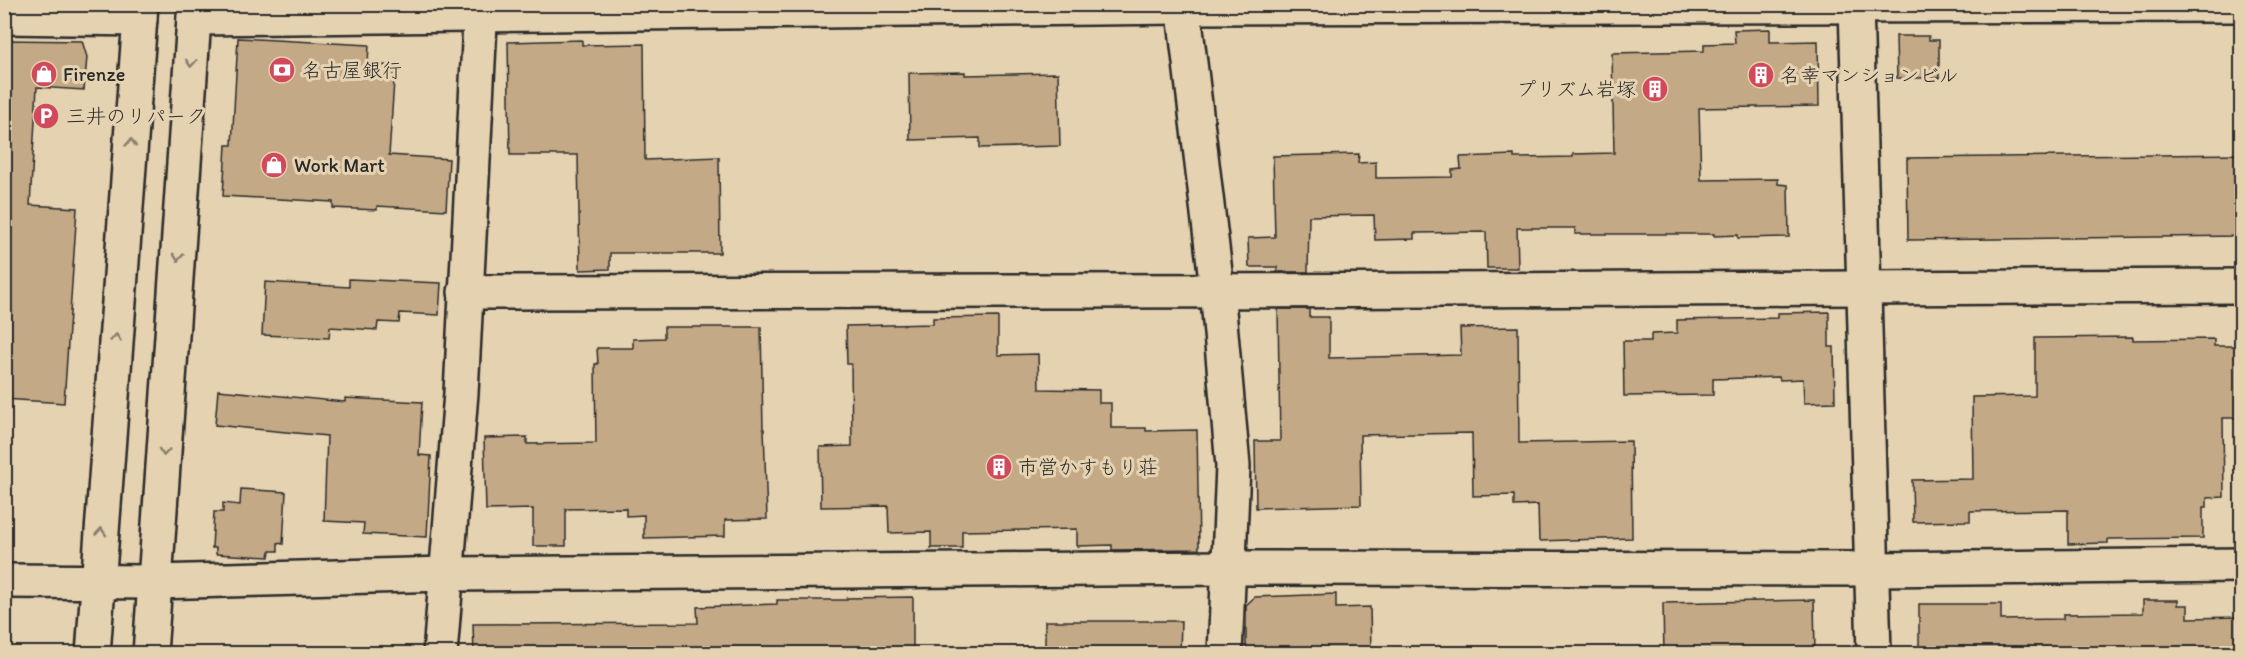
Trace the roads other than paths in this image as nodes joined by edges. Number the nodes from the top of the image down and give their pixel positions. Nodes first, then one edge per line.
1 (1856, 5) edge
2 (2241, 5) edge
3 (1183, 6) edge
4 (481, 9) edge
5 (195, 11) edge
6 (140, 12) edge
7 (4, 17) edge
8 (2241, 286) edge
9 (1217, 289) junction
10 (1864, 290) junction
11 (465, 292) junction
12 (2241, 565) edge
13 (1229, 567) junction
14 (1872, 569) junction
15 (445, 574) junction
16 (4, 581) edge
17 (97, 582) junction
18 (155, 582) junction
19 (93, 654) edge
20 (150, 654) edge
21 (440, 654) edge
22 (1225, 654) edge
23 (1874, 654) edge

1 - 2 street
1 - 3 street
1 - 10 street
3 - 4 street
3 - 9 street
4 - 5 street
4 - 11 street
5 -> 18 street
6 - 7 street
17 -> 6 street
8 - 10 street
9 - 10 street
9 - 11 street
9 - 13 street
10 - 14 street
11 - 15 street
12 - 14 street
13 - 14 street
13 - 15 street
13 - 22 street
14 - 23 street
15 - 18 street
15 - 21 street
16 - 17 street
17 - 18 street
17 - 19 street
18 - 20 street

